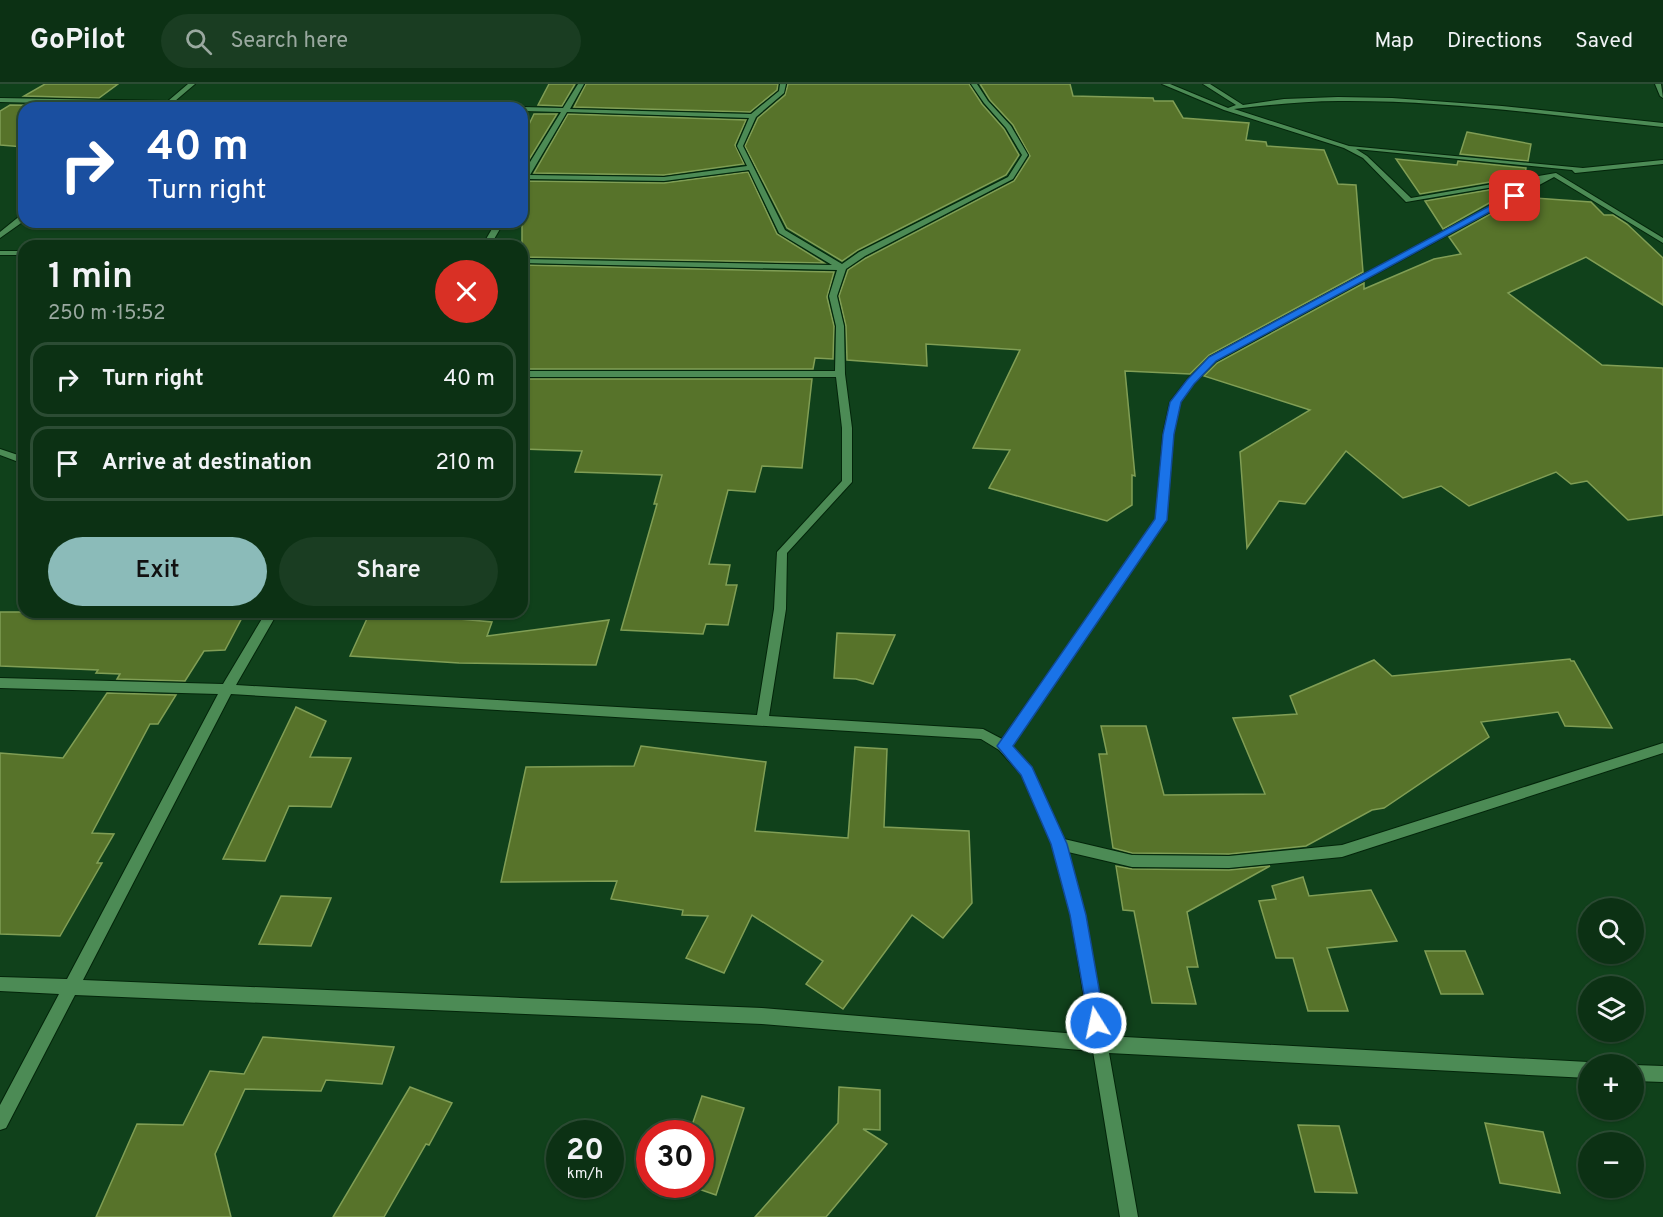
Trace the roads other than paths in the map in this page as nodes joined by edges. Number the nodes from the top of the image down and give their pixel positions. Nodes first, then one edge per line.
1 (192, 84) edge
2 (580, 84) edge
3 (783, 84) edge
4 (974, 84) edge
5 (1165, 84) edge
6 (1206, 84) edge
7 (1658, 84) edge
8 (1663, 96) edge
9 (0, 100) edge
10 (113, 102) edge
11 (170, 102) edge
12 (1241, 106) junction
13 (528, 109) edge
14 (1226, 109) junction
15 (565, 110) junction
16 (753, 116) junction
17 (1260, 118) junction
18 (1663, 125) edge
19 (1346, 147) junction
20 (1663, 162) edge
21 (751, 168) junction
22 (1580, 169) junction
23 (528, 171) edge
24 (1554, 174) junction
25 (528, 179) edge
26 (18, 222) edge
27 (0, 236) edge
28 (1663, 242) edge
29 (0, 253) edge
30 (18, 253) edge
31 (528, 261) edge
32 (842, 268) junction
33 (528, 374) edge
34 (840, 374) junction
35 (0, 452) edge
36 (18, 459) edge
37 (268, 618) edge
38 (0, 683) edge
39 (227, 689) junction
40 (762, 721) junction
41 (1004, 746) junction
42 (1663, 748) edge
43 (1059, 844) junction
44 (0, 984) edge
45 (70, 987) junction
46 (1100, 1044) junction
47 (1578, 1069) edge
48 (1644, 1073) edge
49 (1663, 1074) edge
50 (0, 1122) edge
51 (1129, 1217) edge

1 - 11 street
2 - 15 street
3 - 16 street
4 - 32 street
5 - 14 street
6 - 12 street
7 - 8 street
9 - 10 street
12 - 14 street
12 - 17 street
12 - 18 street
13 - 15 street
14 - 17 street
15 - 16 street
15 - 23 street
16 - 21 street
17 - 19 street
19 - 22 street
19 - 24 street
20 - 22 street
21 - 25 street
21 - 32 street
22 - 24 street
24 - 28 street
24 - 41 street
26 - 27 street
29 - 30 street
31 - 32 street
32 - 34 street
33 - 34 street
34 - 40 street
35 - 36 street
37 - 39 street
38 - 39 street
39 - 40 street
39 - 45 street
40 - 41 street
41 - 43 street
42 - 43 street
43 - 46 street
44 - 45 street
45 - 46 street
45 - 50 street
46 - 47 street
46 - 51 street
48 - 49 street

